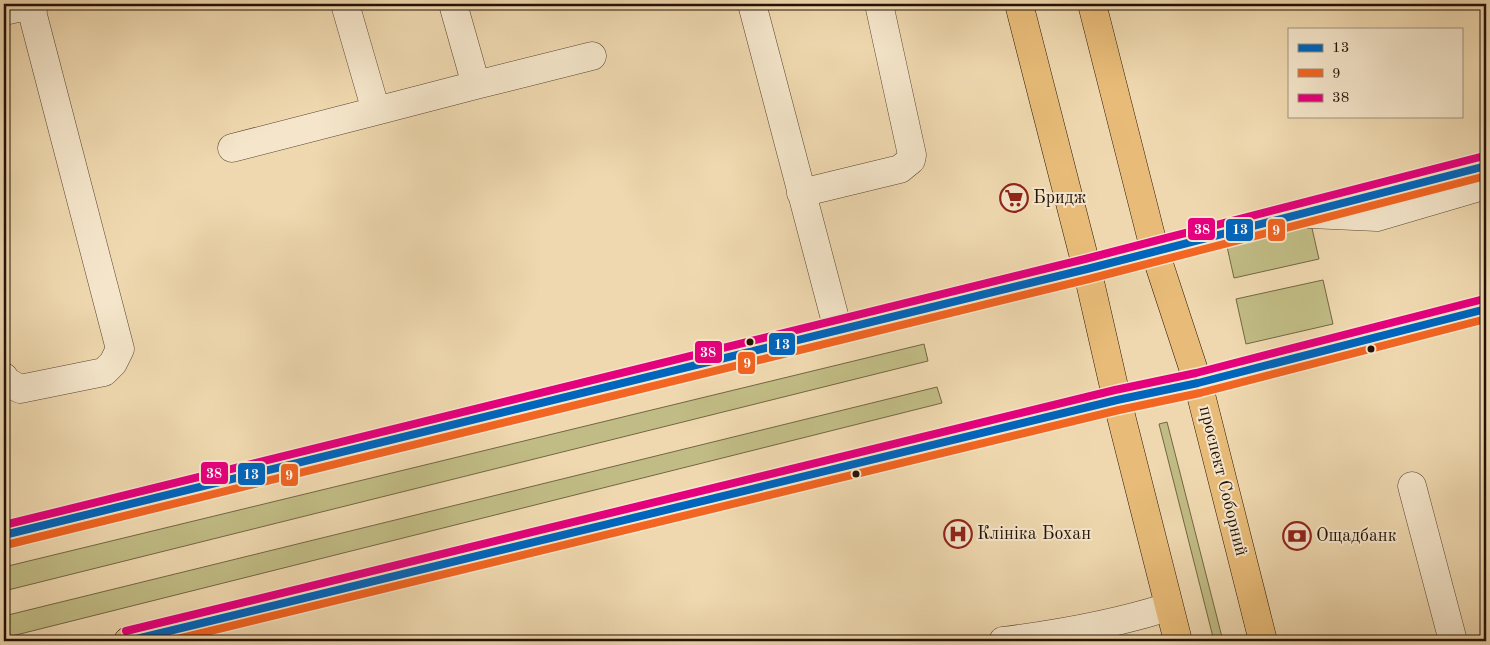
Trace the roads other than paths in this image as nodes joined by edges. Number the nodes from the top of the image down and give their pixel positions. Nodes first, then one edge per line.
1 (32, 4) edge
2 (345, 4) edge
3 (452, 4) edge
4 (752, 4) edge
5 (879, 4) edge
6 (1019, 4) edge
7 (1092, 4) edge
8 (4, 11) edge
9 (592, 56) dead end
10 (476, 85) junction
11 (376, 111) junction
12 (232, 148) dead end
13 (1486, 166) edge
14 (1486, 185) edge
15 (801, 193) junction
16 (1302, 214) junction
17 (1155, 252) junction
18 (1087, 269) junction
19 (1486, 309) edge
20 (838, 330) junction
21 (4, 377) edge
22 (1198, 383) junction
23 (1116, 400) junction
24 (1412, 486) dead end
25 (4, 535) edge
26 (1168, 607) junction
27 (128, 641) edge
28 (1002, 641) edge
29 (1178, 641) edge
30 (1263, 641) edge
31 (1453, 641) edge

1 - 8 street
1 - 21 street
2 - 11 street
3 - 10 street
4 - 15 street
5 - 15 street
6 - 18 main road
7 - 17 main road, проспект Соборний
9 - 10 street
10 - 11 street
11 - 12 street
13 - 16 main road
14 - 16 street
15 - 20 street
16 - 17 main road
17 - 18 main road
17 - 22 main road, проспект Соборний
18 - 20 main road
18 - 23 main road
19 - 22 main road
20 - 25 main road
22 - 23 main road
22 - 30 main road, проспект Соборний
23 - 26 main road
23 - 27 main road
24 - 31 street
26 - 28 street
26 - 29 main road

